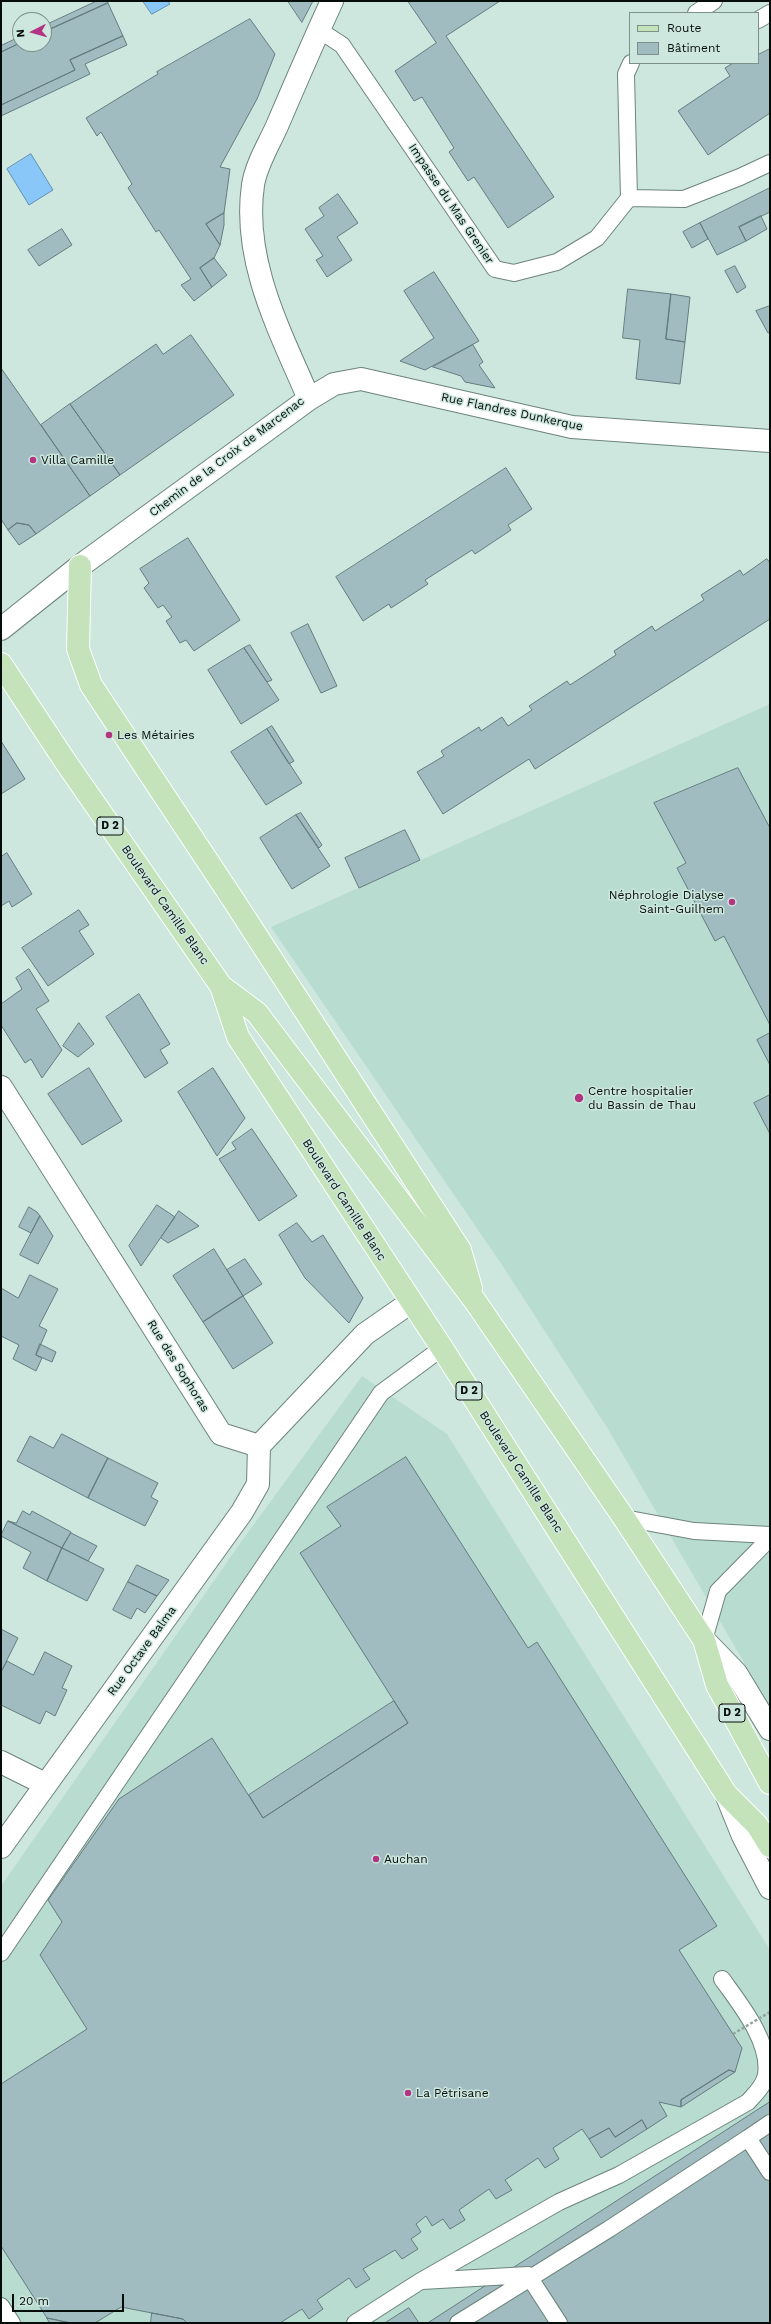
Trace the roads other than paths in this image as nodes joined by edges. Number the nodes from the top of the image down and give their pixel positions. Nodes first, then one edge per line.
1 (332, 1) edge
2 (714, 1) edge
3 (698, 12) edge
4 (770, 13) edge
5 (759, 19) edge
6 (319, 30) junction
7 (631, 64) edge
8 (770, 163) edge
9 (629, 198) junction
10 (309, 399) junction
11 (770, 442) edge
12 (80, 566) junction
13 (1, 629) edge
14 (1, 664) edge
15 (221, 986) junction
16 (1, 1087) edge
17 (475, 1301) junction
18 (410, 1302) junction
19 (442, 1348) junction
20 (259, 1446) junction
21 (624, 1518) junction
22 (770, 1535) edge
23 (770, 1538) edge
24 (704, 1640) junction
25 (770, 1728) edge
26 (1, 1762) edge
27 (770, 1783) edge
28 (45, 1784) junction
29 (726, 1794) junction
30 (770, 1846) edge
31 (1, 1847) edge
32 (770, 1888) edge
33 (1, 1953) edge
34 (722, 1979) dead end
35 (770, 2123) edge
36 (748, 2138) junction
37 (770, 2172) edge
38 (419, 2282) junction
39 (1, 2306) edge
40 (12, 2323) edge
41 (355, 2323) edge
42 (458, 2323) edge
43 (559, 2323) edge

1 - 6 street, Chemin de la Croix de Marcenac
2 - 3 lane
4 - 5 lane
6 - 9 lane, Impasse du Mas Grenier
6 - 10 street, Chemin de la Croix de Marcenac
7 - 9 lane
8 - 9 lane
10 - 11 street, Rue Flandres Dunkerque
10 - 12 street, Chemin de la Croix de Marcenac
12 - 13 street, Chemin de la Croix de Marcenac
12 - 17 main road
14 - 15 main road, Boulevard Camille Blanc / D 2
15 - 17 main road, Boulevard Camille Blanc / D 2
15 - 18 main road, Boulevard Camille Blanc / D 2
16 - 20 street, Rue des Sophoras
17 - 21 main road, Boulevard Camille Blanc / D 2
18 - 19 main road, Boulevard Camille Blanc / D 2
18 - 20 street
19 - 29 main road, Boulevard Camille Blanc / D 2
19 - 33 lane
20 - 28 street, Rue Octave Balma
21 - 22 lane
21 - 24 main road, Boulevard Camille Blanc / D 2
23 - 24 lane
24 - 25 street, Boulevard Camille Blanc
24 - 27 main road, Boulevard Camille Blanc / D 2
26 - 28 street
28 - 31 street, Rue Octave Balma
29 - 30 main road, Boulevard Camille Blanc / D 2
29 - 32 street, Boulevard Camille Blanc
34 - 38 lane
35 - 36 lane
36 - 37 lane
36 - 42 lane
38 - 41 lane
38 - 43 lane
39 - 40 lane

